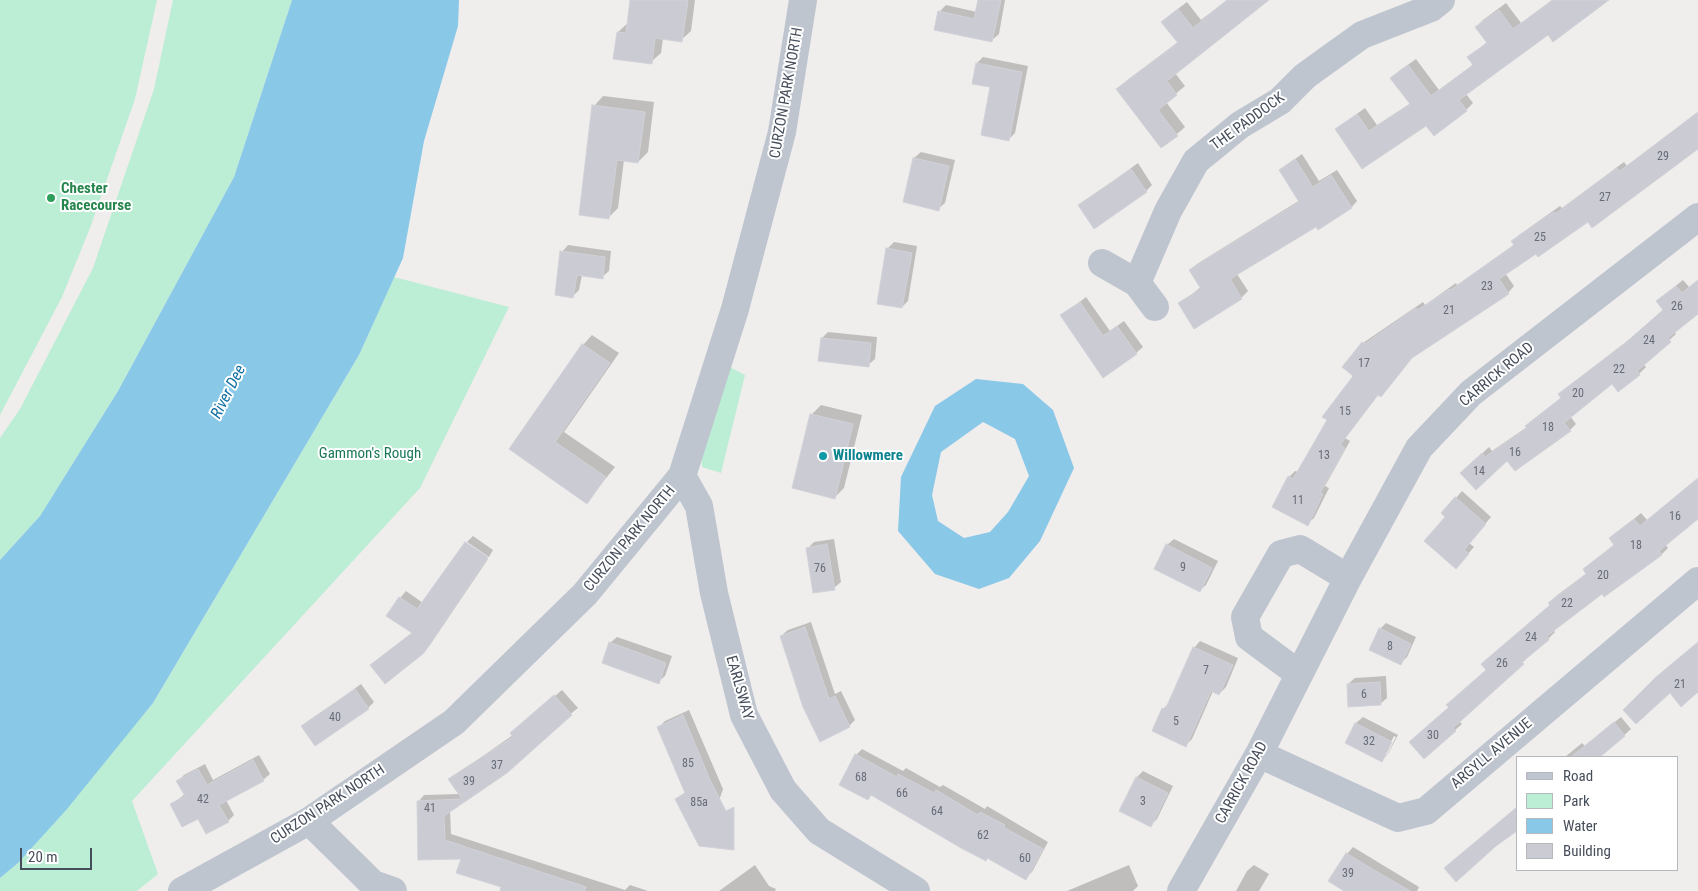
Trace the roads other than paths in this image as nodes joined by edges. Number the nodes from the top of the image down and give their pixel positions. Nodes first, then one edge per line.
1 (803, 0) edge
2 (1441, 0) edge
3 (1698, 217) edge
4 (1102, 263) dead end
5 (1137, 283) junction
6 (1155, 307) dead end
7 (682, 476) junction
8 (1348, 578) junction
9 (1698, 581) edge
10 (1299, 674) junction
11 (1259, 754) junction
12 (308, 821) junction
13 (182, 891) edge
14 (393, 891) edge
15 (916, 891) edge
16 (1181, 891) edge

1 - 7 street, CURZON PARK NORTH
2 - 5 street, THE PADDOCK
3 - 8 street, CARRICK ROAD
4 - 5 street
5 - 6 street
7 - 12 street, CURZON PARK NORTH
7 - 15 street, EARLSWAY
8 - 10 street, CARRICK ROAD
8 - 10 street
9 - 11 street, ARGYLL AVENUE
10 - 11 street, CARRICK ROAD
11 - 16 street, CARRICK ROAD
12 - 13 street, CURZON PARK NORTH
12 - 14 street

